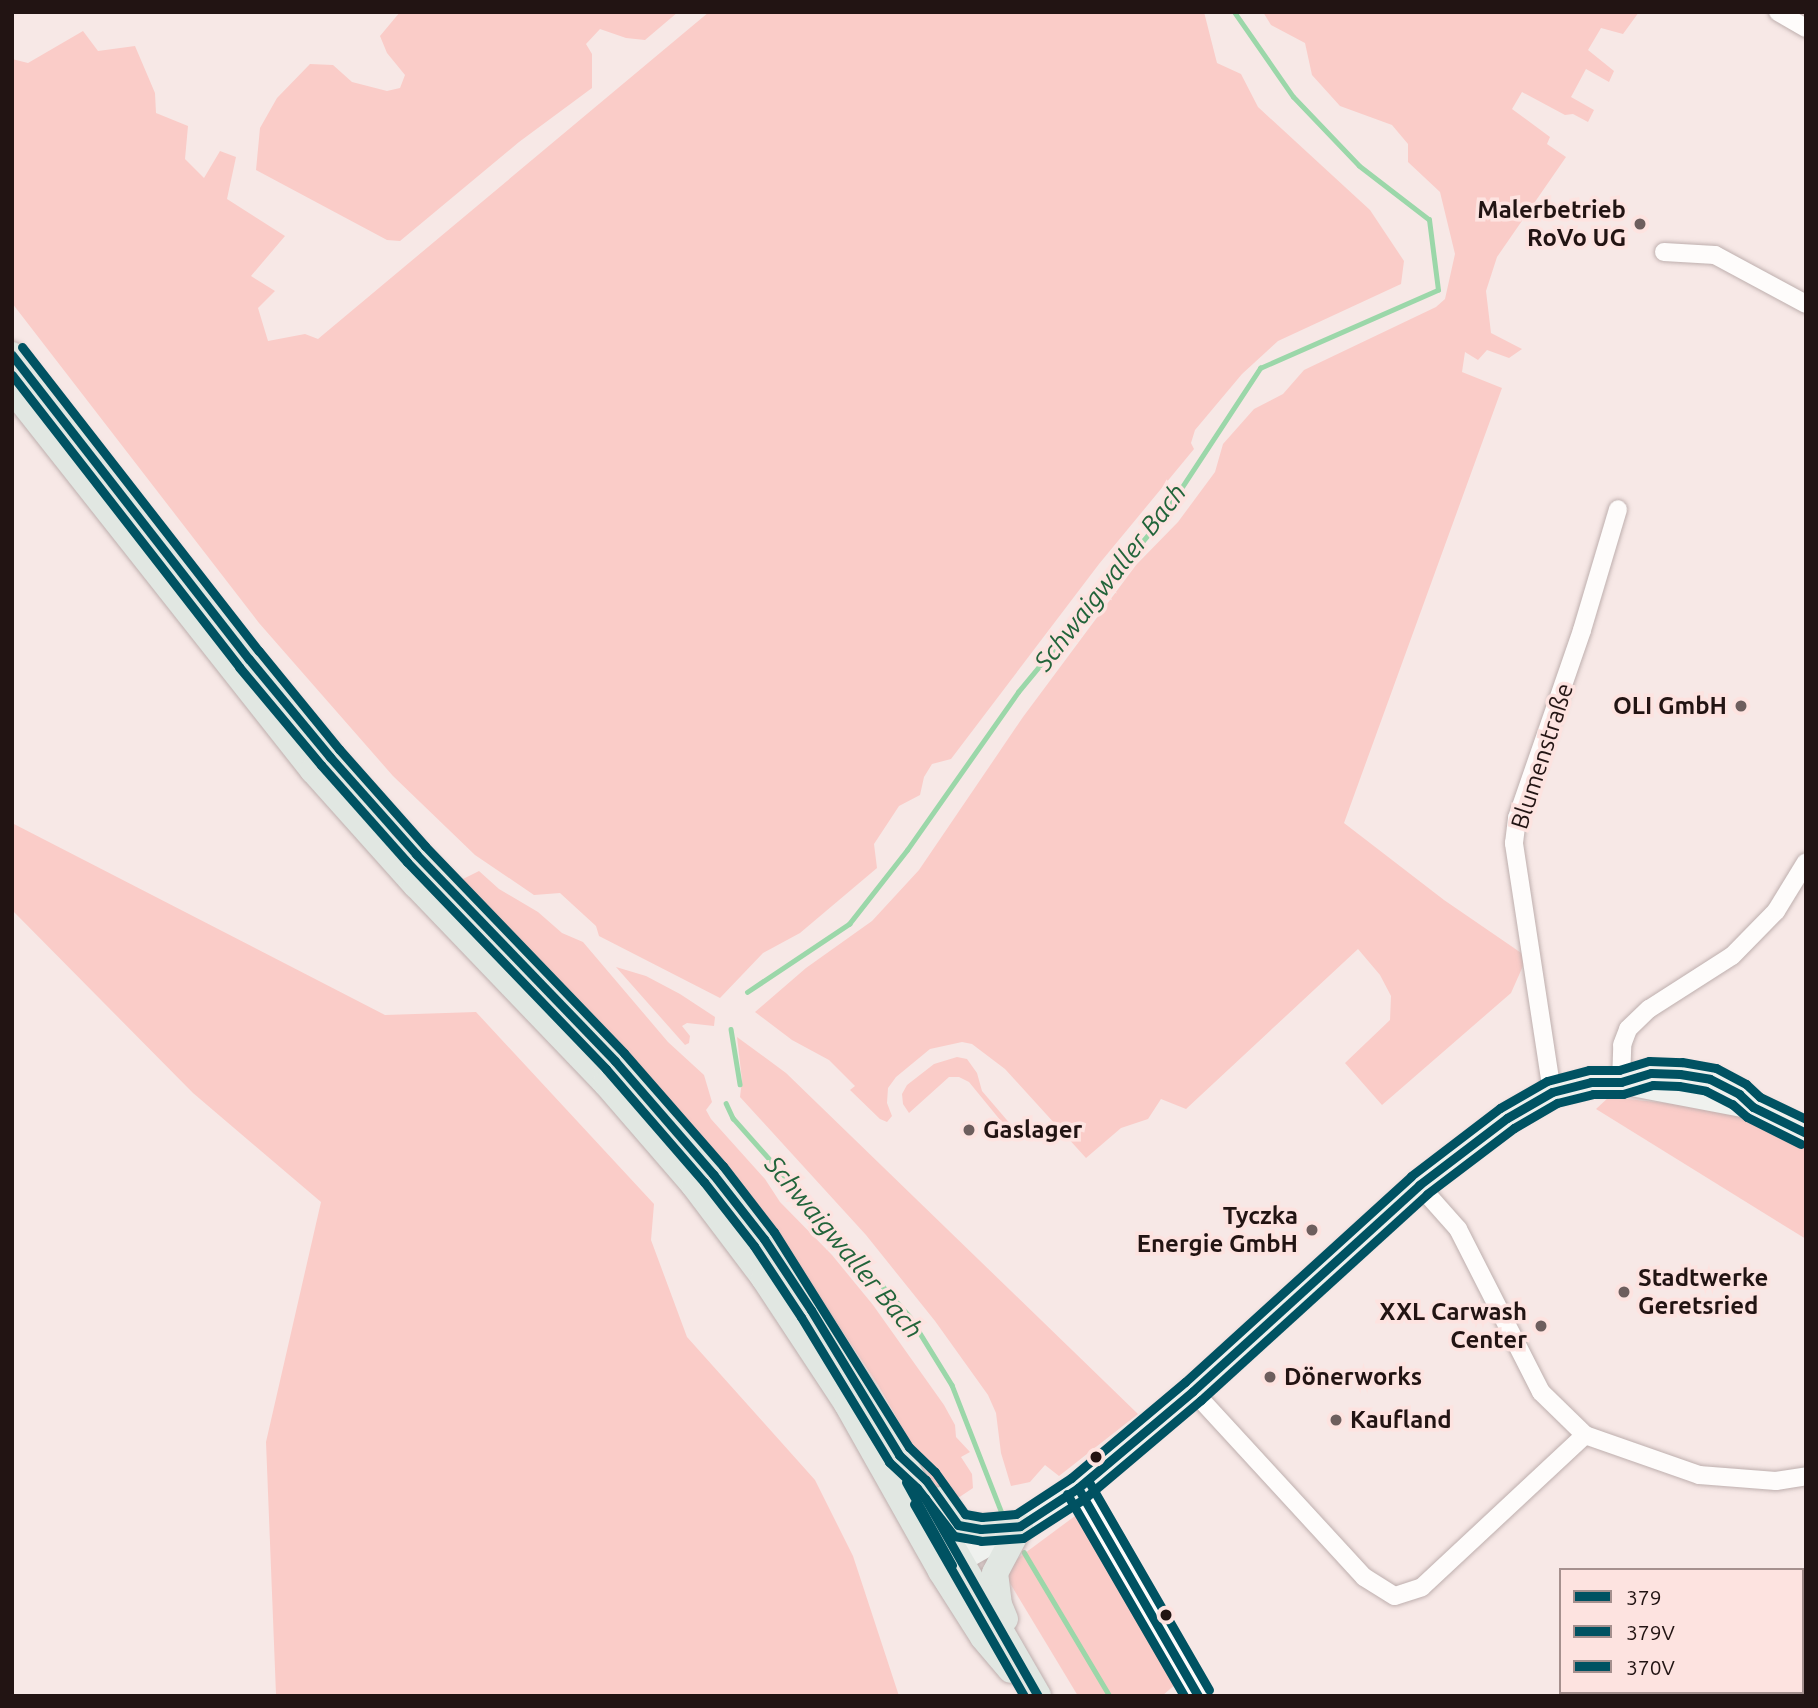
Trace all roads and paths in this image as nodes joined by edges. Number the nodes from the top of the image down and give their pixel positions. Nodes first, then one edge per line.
1 (1778, 12) edge
2 (1806, 28) edge
3 (1664, 252) dead end
4 (1806, 304) edge
5 (12, 355) edge
6 (12, 389) edge
7 (1618, 509) dead end
8 (1806, 862) edge
9 (1621, 1082) junction
10 (1552, 1092) junction
11 (1806, 1133) edge
12 (1419, 1185) junction
13 (1192, 1391) junction
14 (1585, 1435) junction
15 (899, 1455) junction
16 (1806, 1476) edge
17 (1078, 1488) junction
18 (1020, 1526) junction
19 (950, 1565) junction
20 (1014, 1651) junction
21 (1032, 1696) edge
22 (1038, 1696) edge
23 (1198, 1696) edge

1 - 2 street
3 - 4 street
5 - 15 main road
6 - 19 main road
7 - 10 street, Blumenstraße
8 - 9 street
9 - 10 street
9 - 11 street
10 - 12 street
12 - 13 street
12 - 14 street
13 - 14 street
13 - 17 street
14 - 16 street
15 - 18 main road
15 - 19 main road
17 - 18 street
17 - 23 street
18 - 19 street
18 - 20 main road
19 - 20 main road
19 - 21 main road
20 - 22 main road

